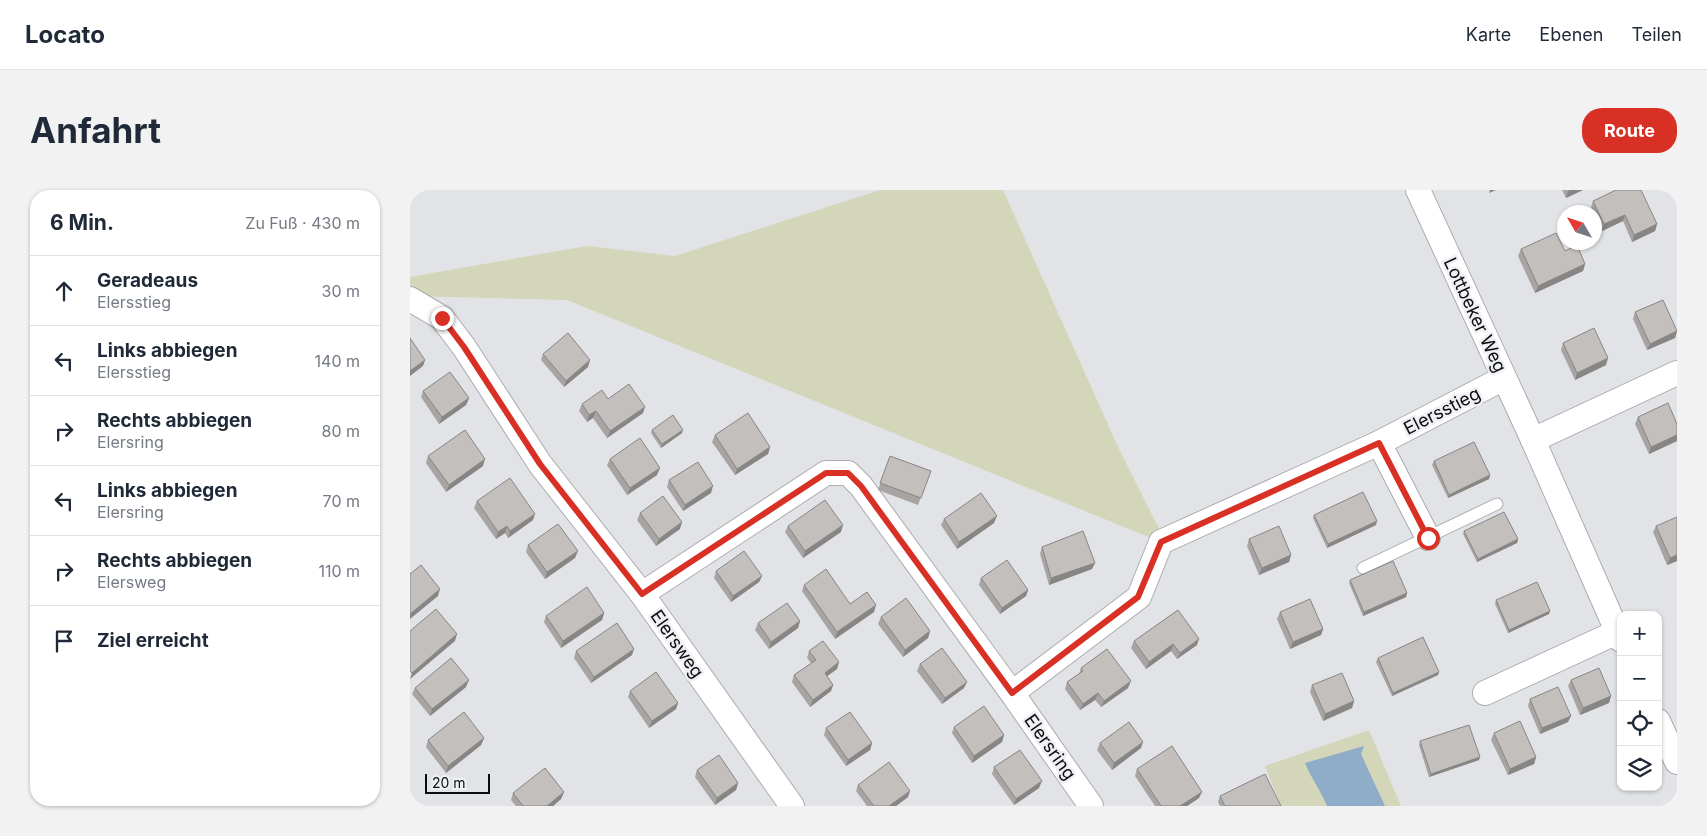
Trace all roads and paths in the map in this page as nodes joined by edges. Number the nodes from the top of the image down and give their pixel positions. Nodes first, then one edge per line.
1 (1418, 190) edge
2 (410, 299) edge
3 (1677, 373) edge
4 (1504, 378) junction
5 (1533, 440) junction
6 (1379, 443) junction
7 (1497, 504) dead end
8 (1428, 538) junction
9 (1364, 568) dead end
10 (642, 594) junction
11 (1617, 631) edge
12 (1617, 637) edge
13 (1012, 693) junction
14 (1485, 693) dead end
15 (1662, 730) edge
16 (1677, 762) edge
17 (792, 806) edge
18 (1091, 806) edge

1 - 4 street, Lottbeker Weg
2 - 10 street, Elersweg
3 - 5 street
4 - 5 street, Lottbeker Weg
4 - 6 street, Elersstieg
5 - 11 street, Lottbeker Weg
6 - 8 street
6 - 13 street, Elersstieg
7 - 8 lane
8 - 9 lane
10 - 13 street, Elersring
10 - 17 street, Elersweg
12 - 14 street, Lottbeker Weg
13 - 18 street, Elersring
15 - 16 street

